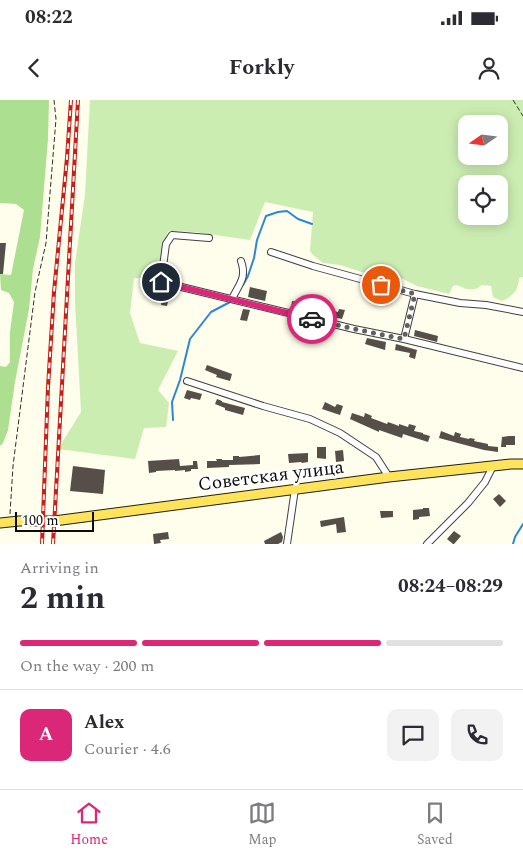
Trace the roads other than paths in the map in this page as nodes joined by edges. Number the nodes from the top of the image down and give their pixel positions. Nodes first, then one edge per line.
1 (209, 238) dead end
2 (271, 252) dead end
3 (241, 261) dead end
4 (415, 294) junction
5 (234, 300) junction
6 (523, 312) edge
7 (404, 339) junction
8 (523, 368) edge
9 (187, 381) dead end
10 (523, 464) edge
11 (493, 466) junction
12 (389, 477) junction
13 (295, 489) junction
14 (5, 523) edge
15 (288, 544) edge
16 (427, 544) edge

1 - 5 street
2 - 4 street
3 - 5 street
4 - 6 street
4 - 7 street
5 - 7 street
7 - 8 street
9 - 12 street
10 - 11 main road, Советская улица
11 - 12 main road, Советская улица
11 - 16 street
12 - 13 main road, Советская улица
13 - 14 main road, Советская улица
13 - 15 street

